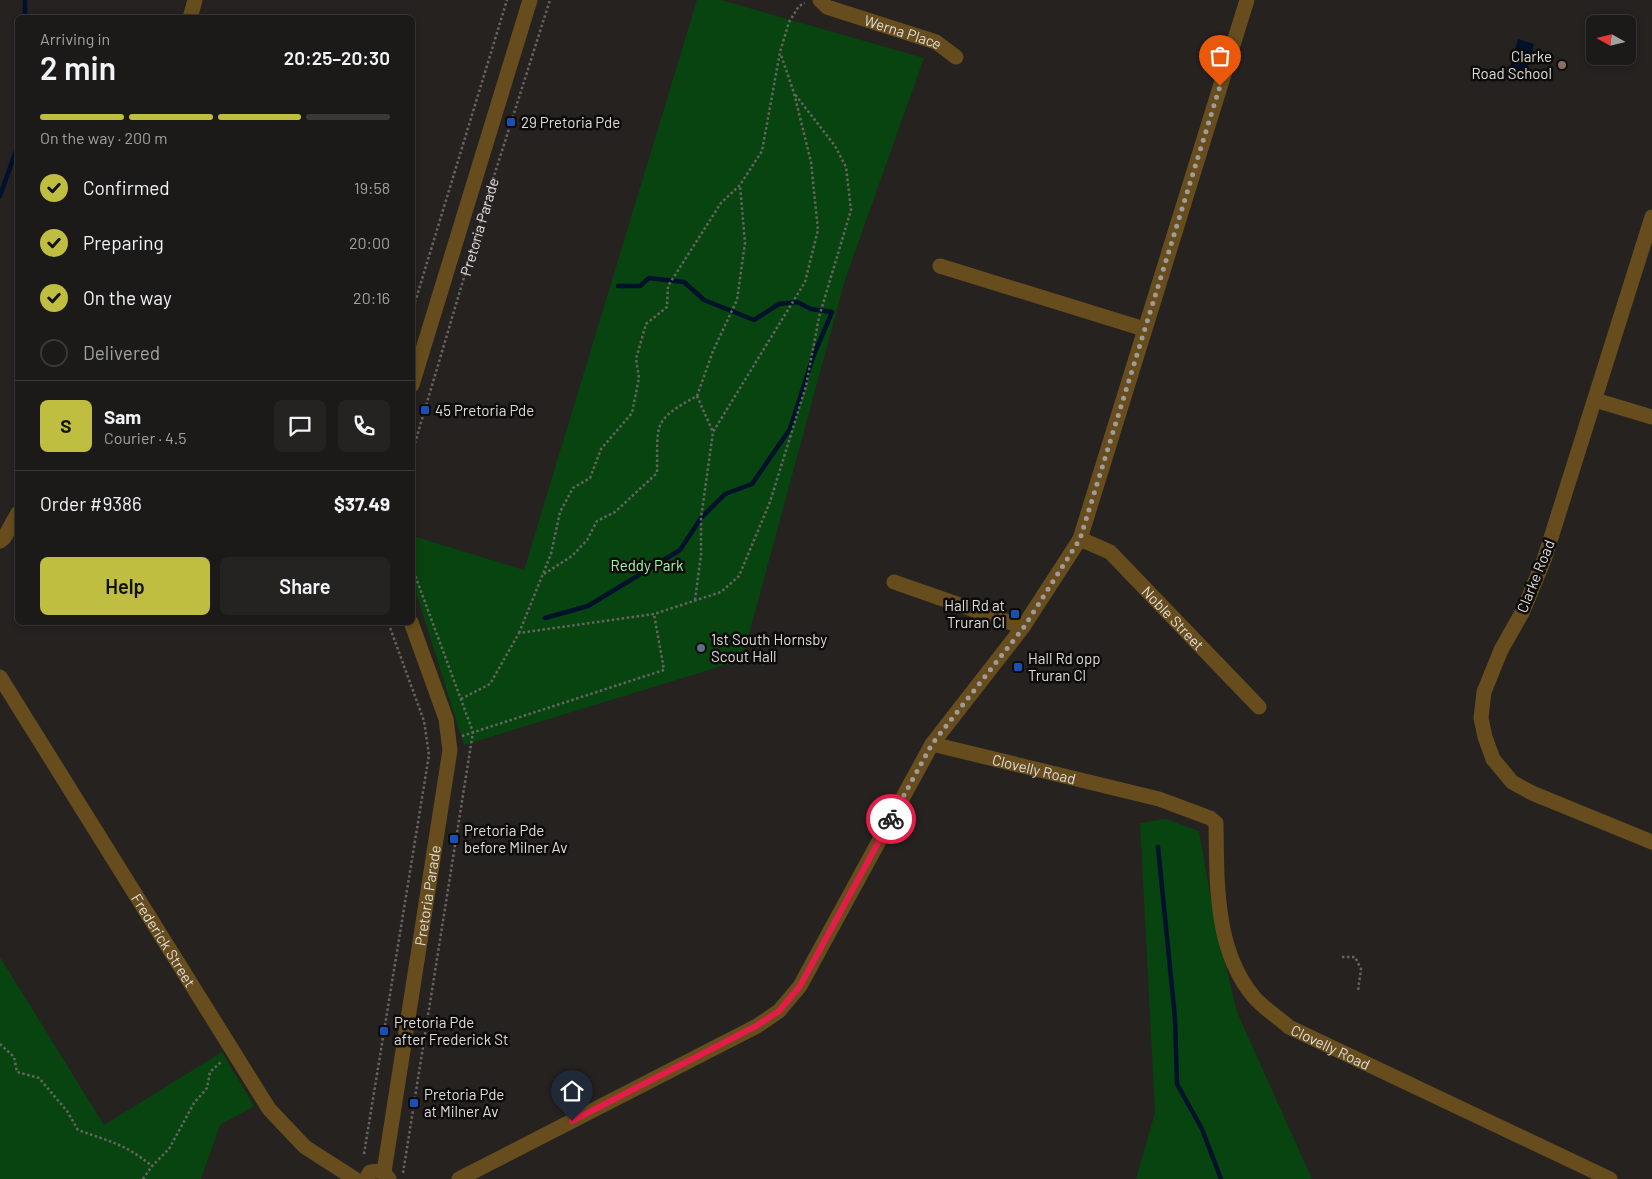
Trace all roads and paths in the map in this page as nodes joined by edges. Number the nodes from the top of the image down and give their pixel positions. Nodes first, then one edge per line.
1 (195, 0) edge
2 (507, 0) edge
3 (530, 0) edge
4 (550, 0) edge
5 (810, 0) edge
6 (820, 0) edge
7 (1248, 0) edge
8 (191, 15) edge
9 (780, 52) junction
10 (956, 57) dead end
11 (794, 93) junction
12 (740, 185) junction
13 (1652, 217) edge
14 (940, 266) dead end
15 (415, 302) edge
16 (1144, 329) junction
17 (415, 375) edge
18 (697, 396) junction
19 (1595, 400) junction
20 (1652, 417) edge
21 (713, 432) junction
22 (415, 443) edge
23 (15, 518) edge
24 (1080, 539) junction
25 (0, 541) edge
26 (542, 575) junction
27 (894, 582) dead end
28 (695, 600) junction
29 (654, 614) junction
30 (389, 625) edge
31 (412, 625) edge
32 (1024, 627) junction
33 (519, 633) junction
34 (0, 677) edge
35 (461, 699) dead end
36 (1259, 706) dead end
37 (449, 741) junction
38 (932, 744) junction
39 (1652, 842) edge
40 (1342, 957) dead end
41 (1358, 991) dead end
42 (0, 1044) edge
43 (210, 1072) dead end
44 (364, 1154) dead end
45 (152, 1166) junction
46 (387, 1176) edge
47 (143, 1179) edge
48 (355, 1179) edge
49 (366, 1179) edge
50 (459, 1179) edge
51 (1610, 1179) edge

1 - 8 street
2 - 15 path
3 - 17 street, Pretoria Parade
4 - 22 path, Pretoria Parade
5 - 9 path
6 - 10 street, Werna Place
7 - 16 street
9 - 11 path
9 - 12 path
11 - 21 path
11 - 28 path
12 - 18 path
12 - 26 path
13 - 19 street, Clarke Road
14 - 16 street
16 - 24 street
18 - 21 path
18 - 26 path
19 - 20 street
19 - 39 street, Clarke Road
21 - 28 path
23 - 25 street
24 - 32 street
24 - 36 street, Noble Street
26 - 33 path
27 - 32 street
28 - 29 path
29 - 33 path
29 - 37 path
30 - 44 path, Pretoria Parade
31 - 37 street, Pretoria Parade
32 - 38 street
33 - 35 path
34 - 48 street, Frederick Street
37 - 46 street, Pretoria Parade
38 - 50 street
38 - 51 street, Clovelly Road
40 - 41 path
42 - 45 path
43 - 45 path
45 - 47 path
46 - 49 street

